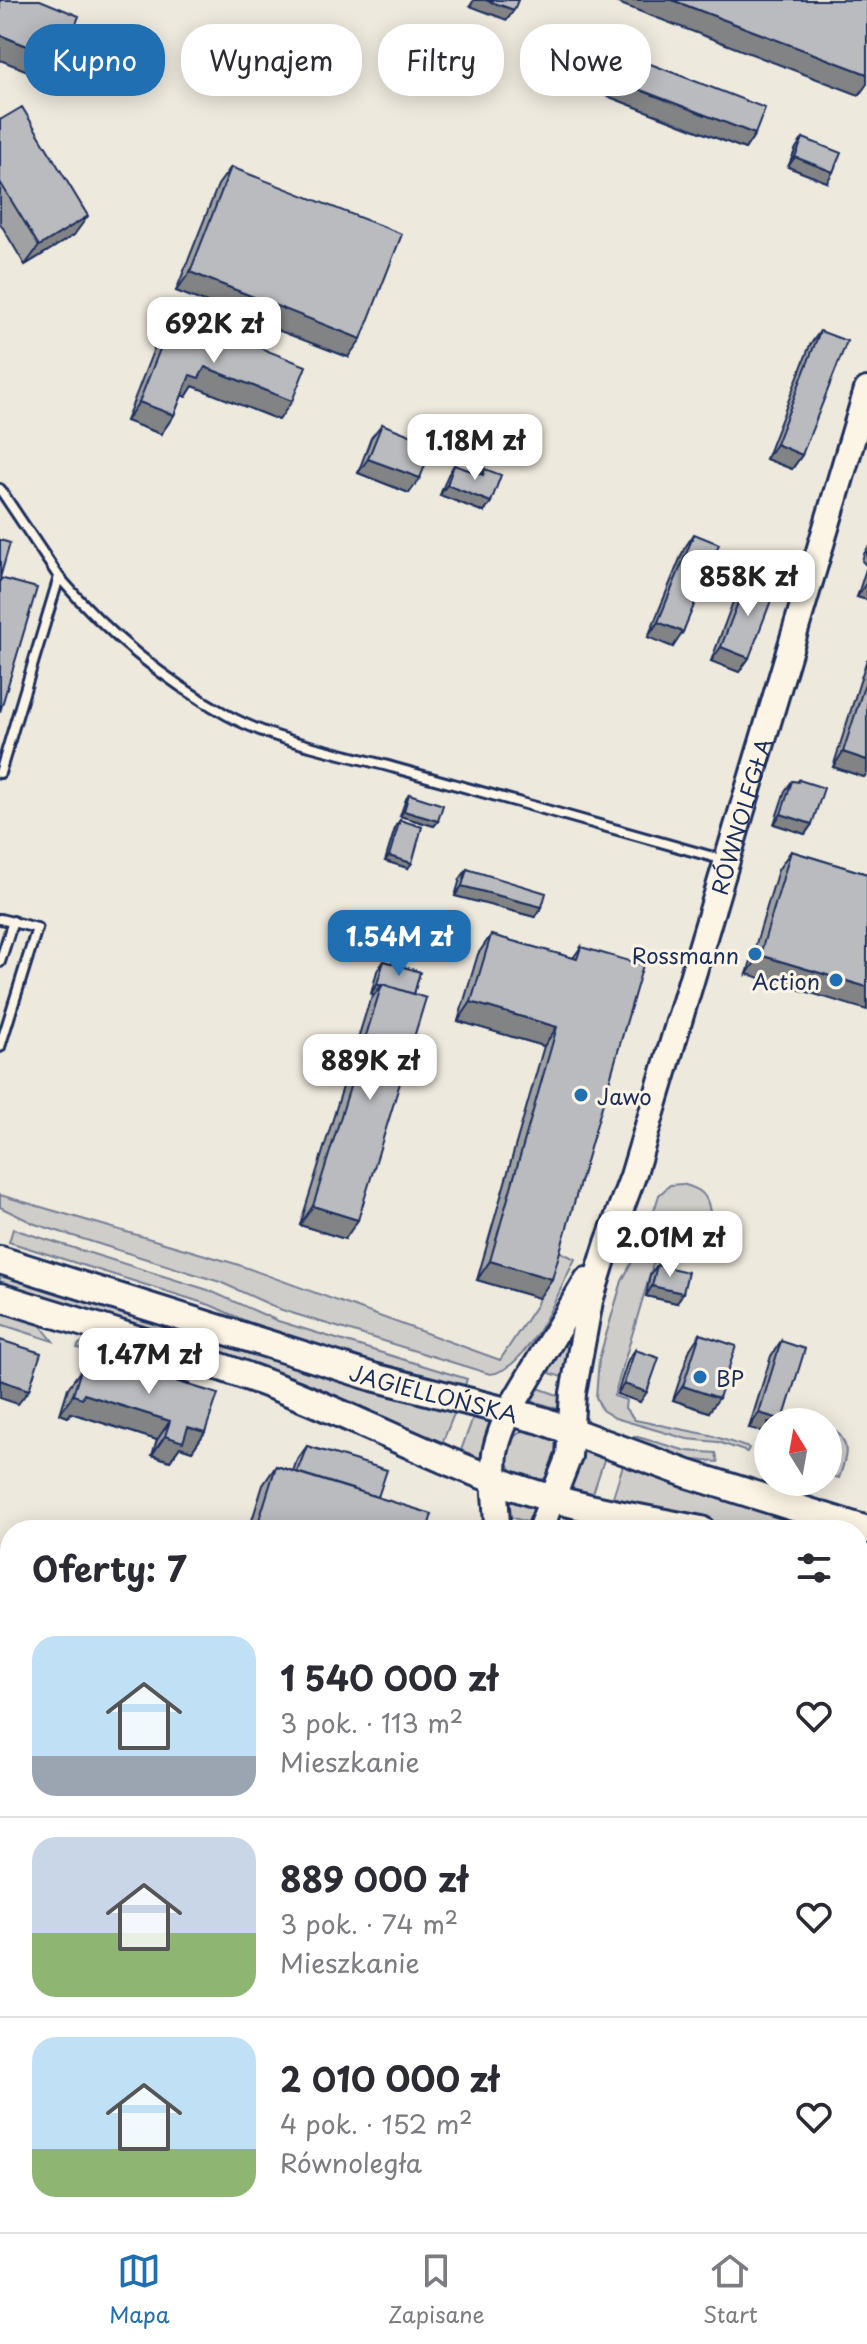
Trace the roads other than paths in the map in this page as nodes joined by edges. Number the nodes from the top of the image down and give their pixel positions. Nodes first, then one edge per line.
1 (867, 390) edge
2 (0, 489) edge
3 (59, 577) junction
4 (0, 773) edge
5 (728, 861) junction
6 (0, 919) edge
7 (13, 921) junction
8 (0, 962) edge
9 (0, 1047) edge
10 (608, 1243) junction
11 (0, 1260) edge
12 (0, 1297) edge
13 (509, 1411) junction
14 (570, 1430) junction
15 (494, 1479) junction
16 (553, 1499) junction
17 (496, 1520) edge
18 (544, 1520) edge
19 (653, 1520) edge
20 (835, 1520) edge

1 - 5 street, RÓWNOLEGŁA
2 - 3 lane
3 - 4 lane
3 - 5 lane
5 - 10 street, RÓWNOLEGŁA
6 - 7 lane
7 - 8 lane
7 - 9 lane
10 - 13 street, RÓWNOLEGŁA
10 - 14 street, RÓWNOLEGŁA
11 - 13 main road, JAGIELLOŃSKA
12 - 15 main road, JAGIELLOŃSKA
13 - 14 main road, JAGIELLOŃSKA
13 - 15 street, RÓWNOLEGŁA
14 - 16 street, RÓWNOLEGŁA
14 - 20 main road, JAGIELLOŃSKA
15 - 16 main road, JAGIELLOŃSKA
15 - 17 street, RÓWNOLEGŁA
16 - 18 street, RÓWNOLEGŁA
16 - 19 main road, JAGIELLOŃSKA

